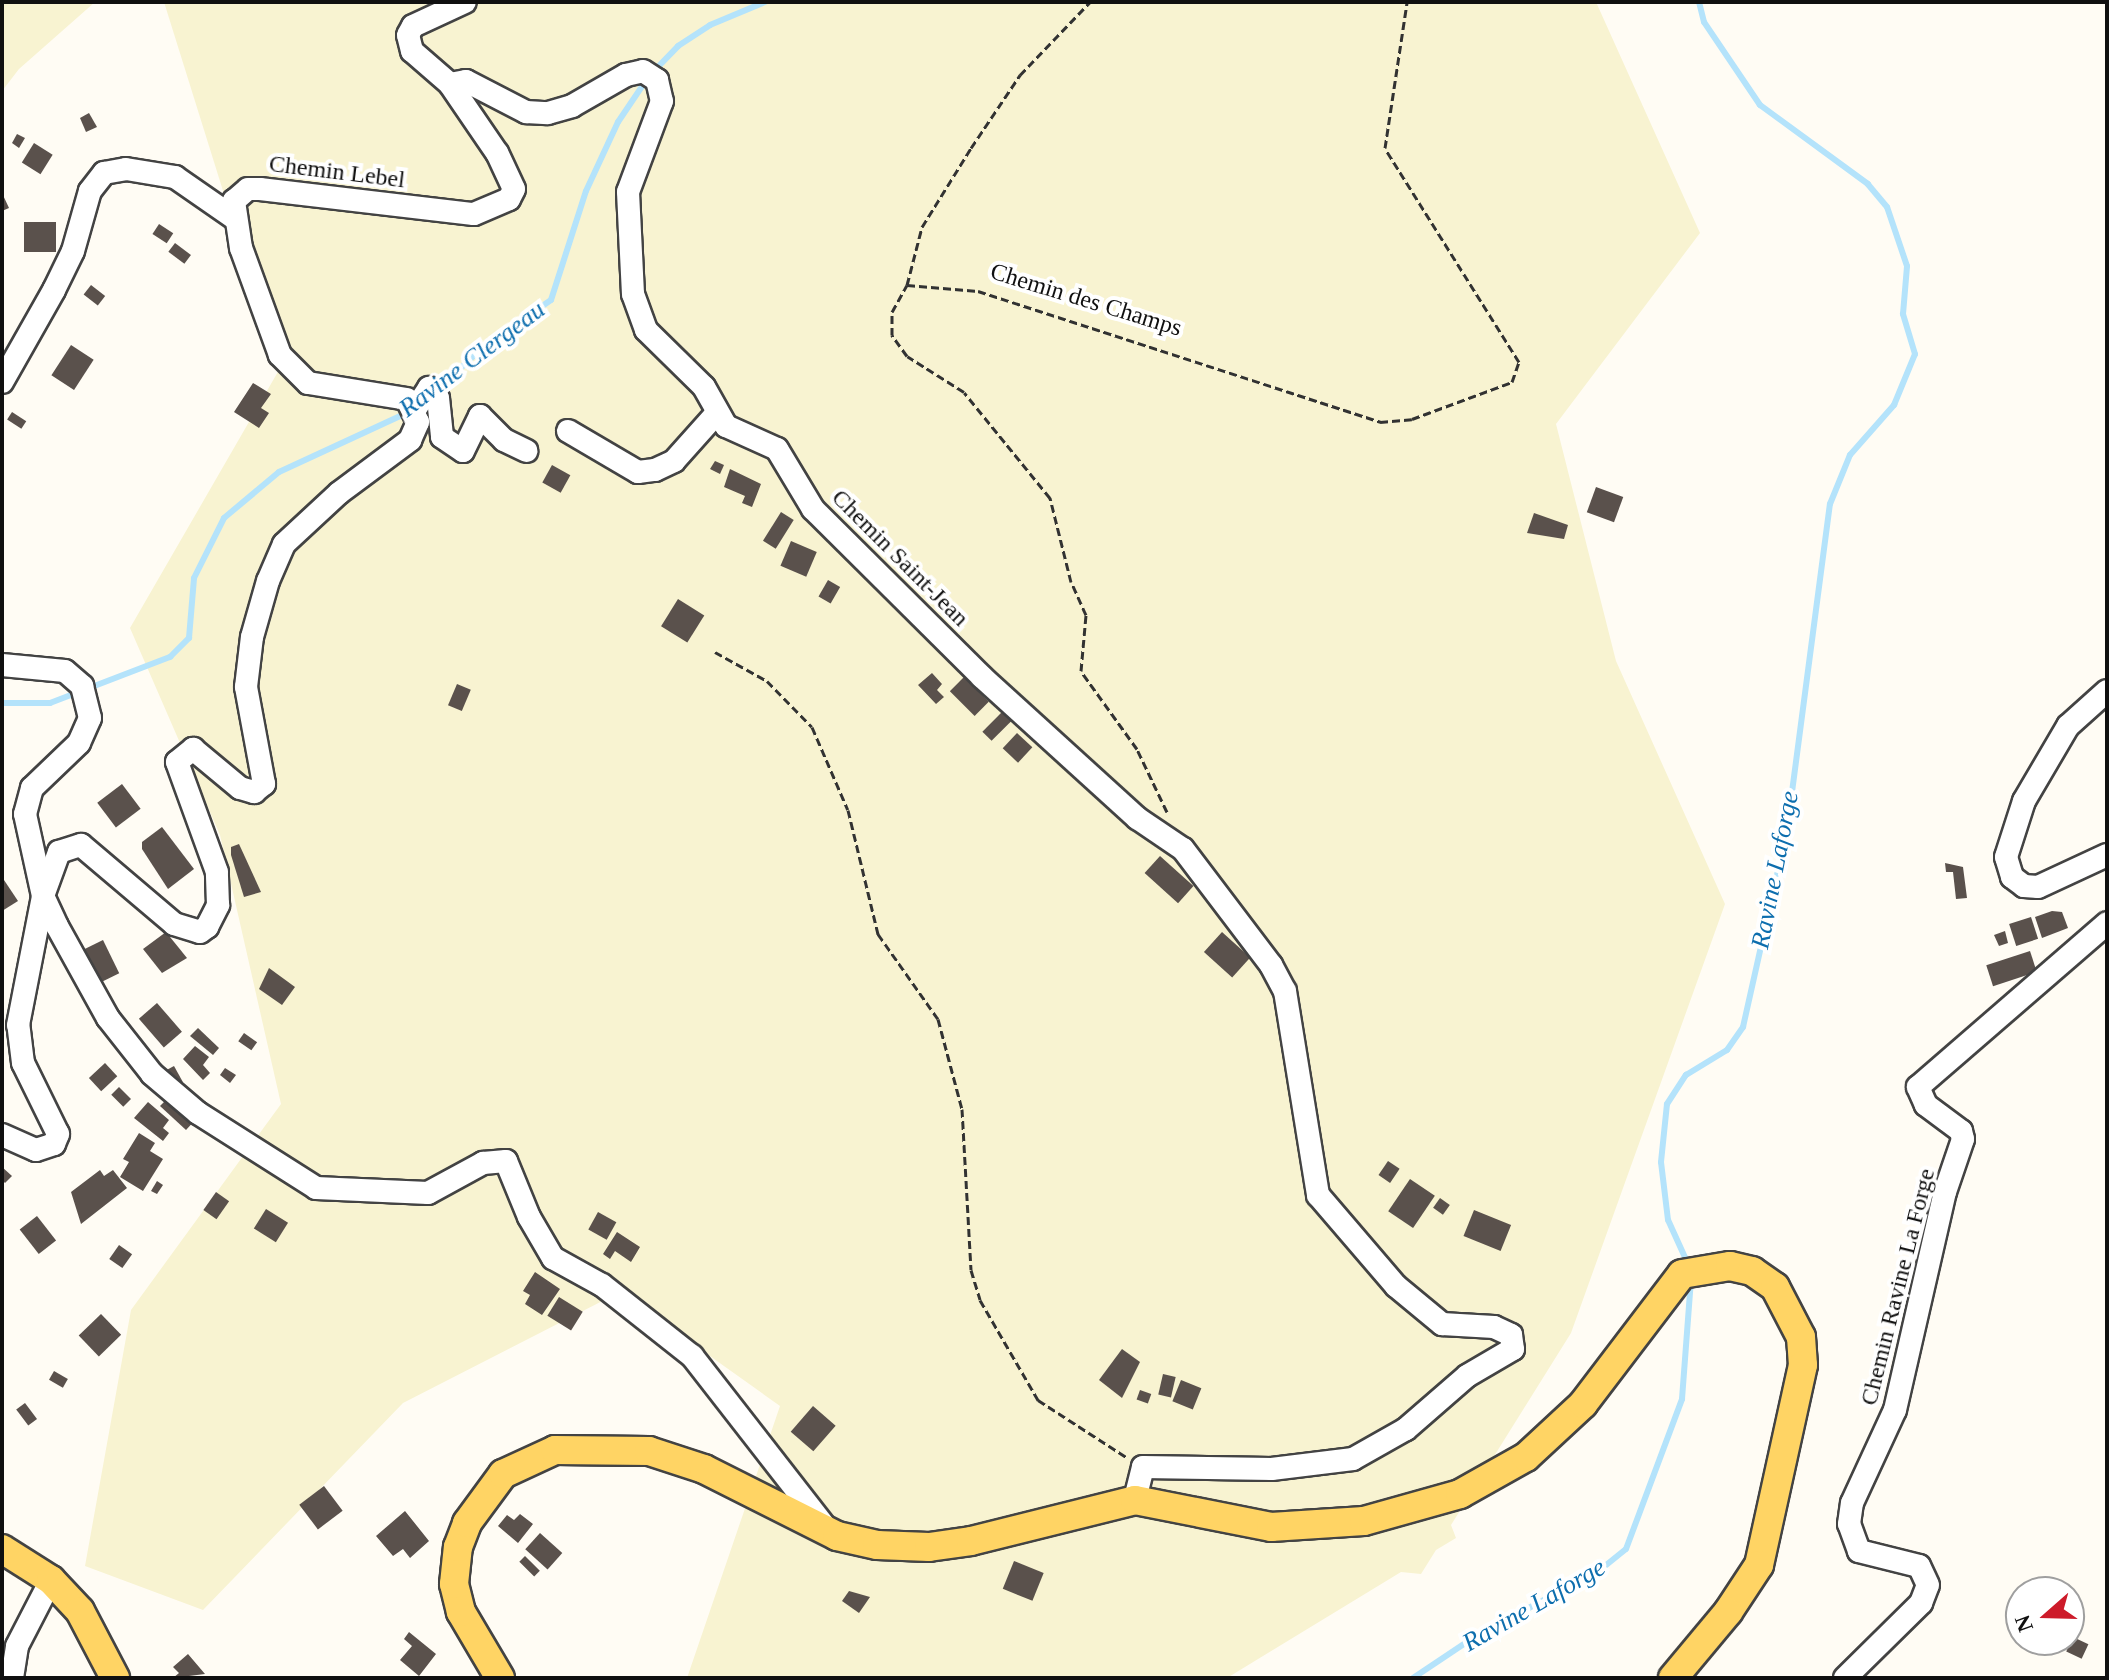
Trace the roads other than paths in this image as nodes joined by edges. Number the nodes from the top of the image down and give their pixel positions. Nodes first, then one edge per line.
1 (465, 2) edge
2 (450, 84) junction
3 (234, 218) junction
4 (2, 382) edge
5 (416, 408) junction
6 (716, 414) junction
7 (568, 431) dead end
8 (527, 451) dead end
9 (2, 665) edge
10 (2107, 691) edge
11 (2107, 855) edge
12 (43, 896) junction
13 (2107, 923) edge
14 (2, 1135) edge
15 (1135, 1500) junction
16 (829, 1532) junction
17 (2, 1549) edge
18 (51, 1580) junction
19 (12, 1678) edge
20 (115, 1678) edge
21 (500, 1678) edge
22 (1673, 1678) edge
23 (1845, 1678) edge

1 - 2 street, Chemin Lebel
2 - 3 street, Chemin Lebel
2 - 6 street, Chemin Saint-Jean
3 - 4 street
3 - 5 street
5 - 8 street
5 - 12 street
6 - 7 street
6 - 15 street, Chemin Saint-Jean
9 - 12 street
10 - 11 street
12 - 14 street
12 - 16 street
13 - 23 street, Chemin Ravine La Forge
15 - 16 main road
15 - 22 main road
16 - 21 main road
17 - 18 main road
18 - 19 street
18 - 20 main road

